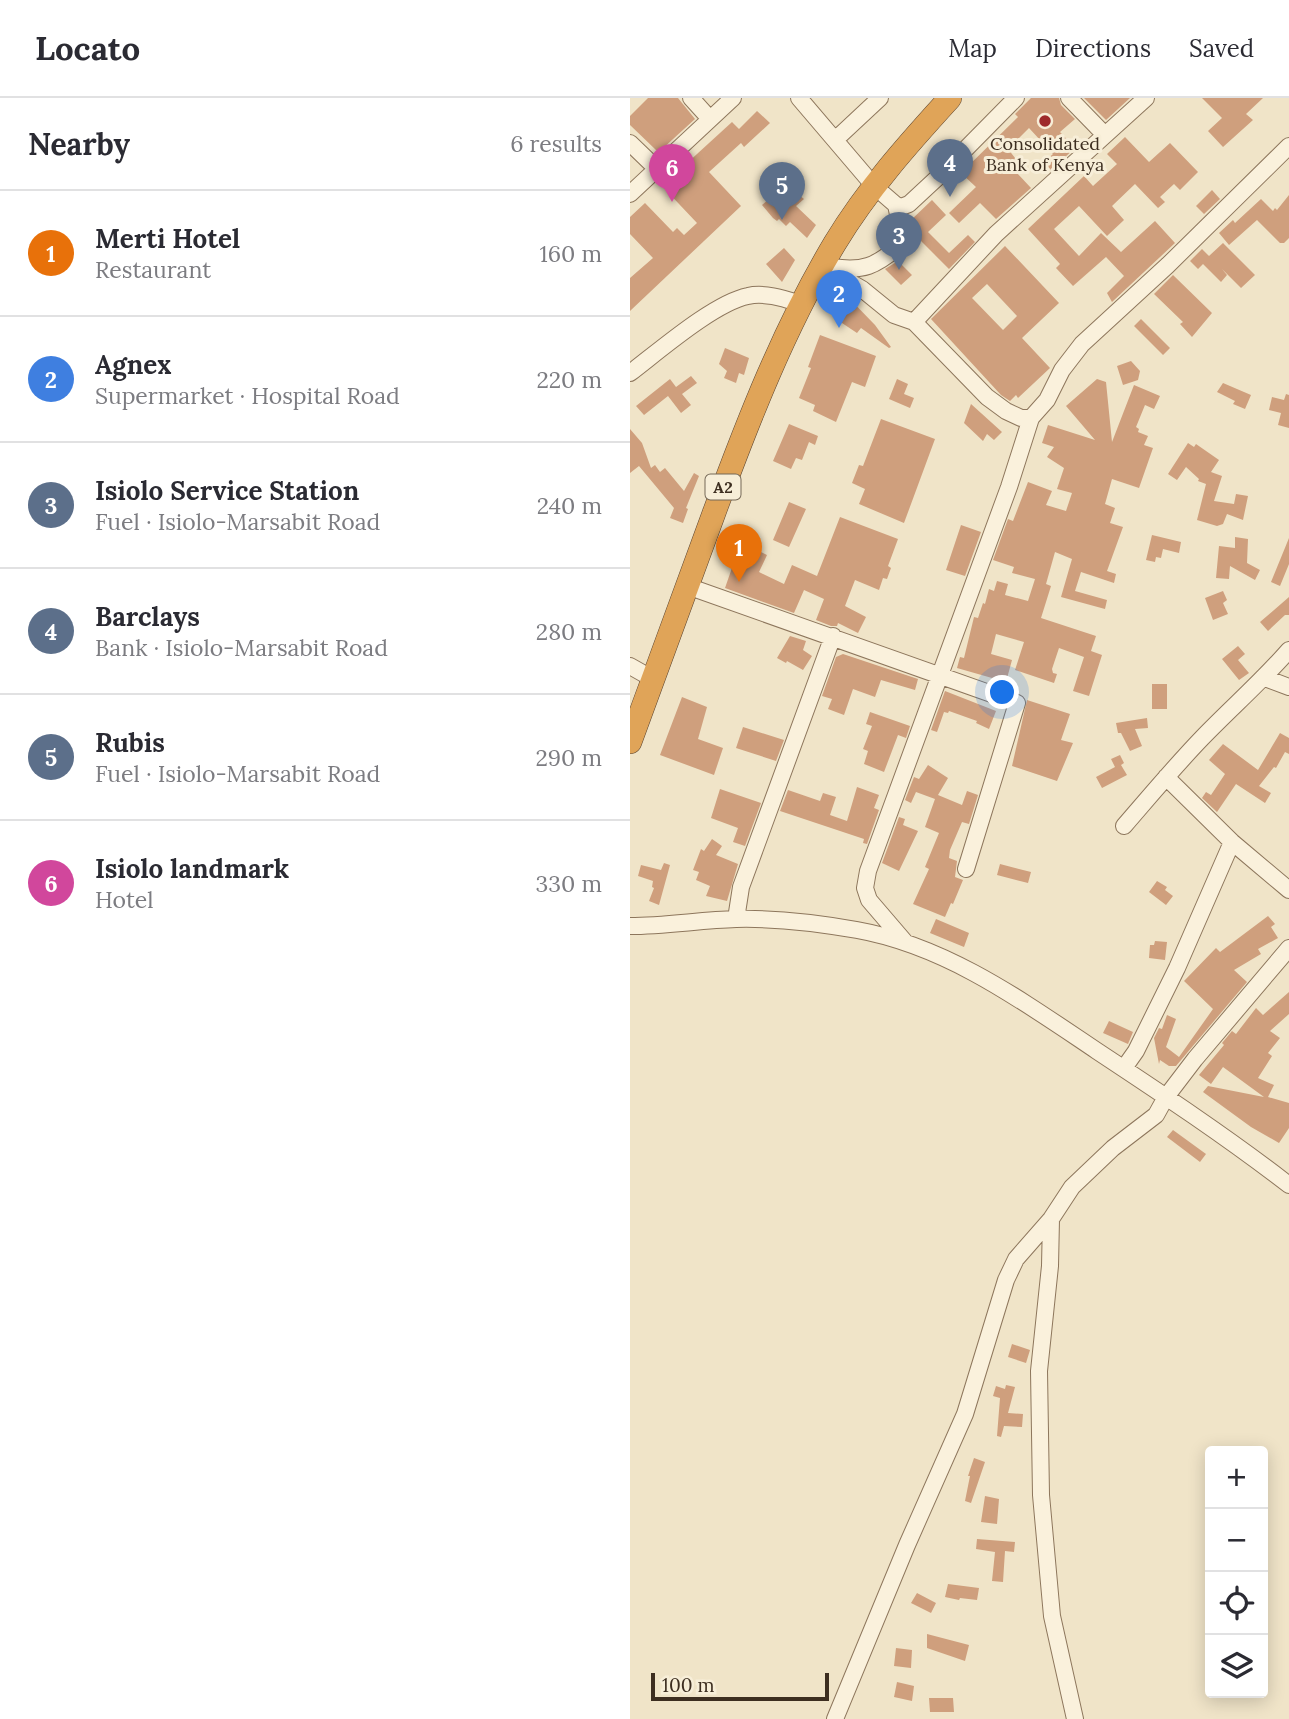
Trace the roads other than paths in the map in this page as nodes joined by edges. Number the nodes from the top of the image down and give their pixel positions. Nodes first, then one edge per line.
1 (691, 98) edge
2 (733, 98) edge
3 (799, 98) edge
4 (880, 98) edge
5 (950, 98) edge
6 (1016, 98) edge
7 (1069, 98) edge
8 (1146, 98) edge
9 (710, 119) junction
10 (1105, 135) junction
11 (835, 140) junction
12 (630, 143) edge
13 (1289, 146) edge
14 (658, 170) junction
15 (874, 186) junction
16 (630, 194) edge
17 (896, 205) junction
18 (822, 266) junction
19 (801, 304) junction
20 (914, 322) junction
21 (631, 369) edge
22 (1031, 418) junction
23 (687, 586) junction
24 (833, 636) junction
25 (1289, 650) edge
26 (630, 666) edge
27 (940, 674) junction
28 (1265, 678) junction
29 (653, 679) junction
30 (1289, 687) edge
31 (630, 742) edge
32 (1166, 777) junction
33 (1124, 827) dead end
34 (1232, 842) junction
35 (966, 869) dead end
36 (1289, 890) edge
37 (736, 919) junction
38 (630, 926) edge
39 (905, 942) junction
40 (1289, 948) edge
41 (1124, 1068) junction
42 (1166, 1097) junction
43 (1289, 1185) edge
44 (1051, 1219) junction
45 (841, 1714) edge
46 (1074, 1719) edge

1 - 9 street
2 - 9 street
3 - 11 street
4 - 11 street
5 - 15 highway, A2
6 - 17 street
7 - 10 street
8 - 10 street
9 - 14 street
10 - 20 street
11 - 15 street
12 - 14 street
13 - 22 street
14 - 16 street
15 - 17 street
15 - 18 highway, A2
17 - 18 street
18 - 19 highway, A2
18 - 20 street
19 - 21 street
19 - 23 highway, A2
20 - 22 street
22 - 27 street
23 - 24 street
23 - 29 highway, A2
24 - 27 street
24 - 37 street
25 - 28 street
26 - 29 street
27 - 35 street
27 - 39 street
28 - 30 street
28 - 32 street
29 - 31 highway, A2
32 - 33 street
32 - 34 street
34 - 36 street
34 - 41 street
37 - 38 street
37 - 39 street
39 - 41 street
40 - 42 street
41 - 42 street
42 - 43 street
42 - 44 street
44 - 45 street
44 - 46 street

